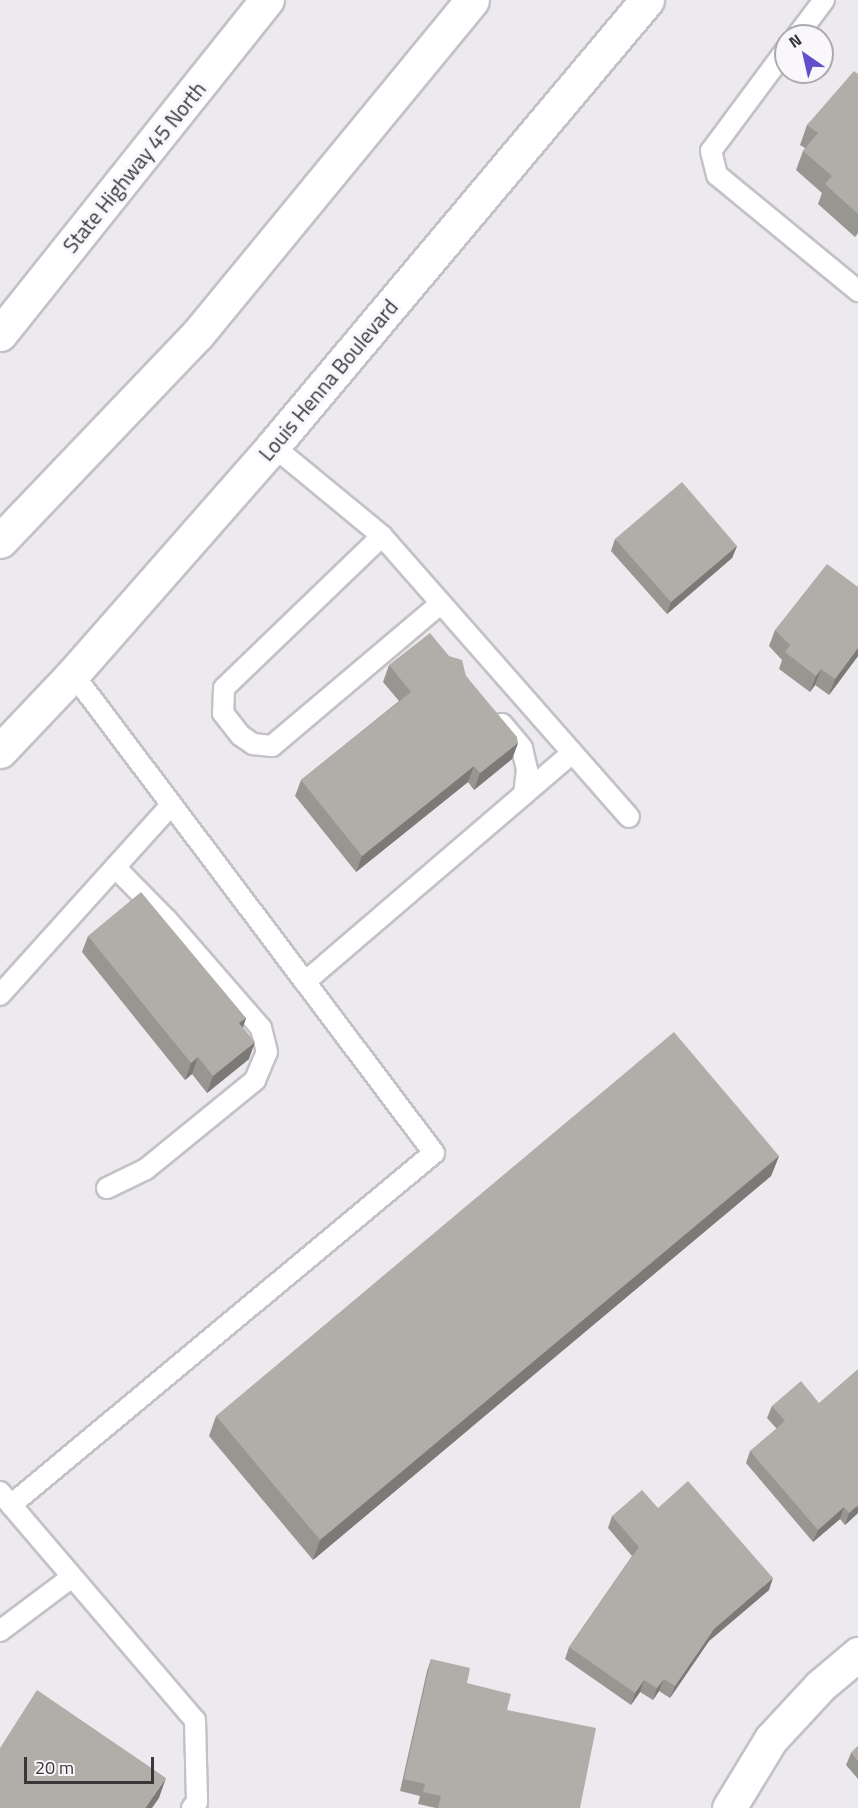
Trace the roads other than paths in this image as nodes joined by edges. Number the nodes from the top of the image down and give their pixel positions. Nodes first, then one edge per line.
1 (267, 0) edge
2 (472, 0) edge
3 (647, 0) edge
4 (824, 0) edge
5 (806, 24) edge
6 (774, 66) edge
7 (858, 291) edge
8 (0, 334) edge
9 (273, 446) junction
10 (382, 536) junction
11 (0, 541) edge
12 (441, 603) junction
13 (418, 623) junction
14 (432, 639) edge
15 (73, 674) junction
16 (492, 712) edge
17 (0, 751) edge
18 (572, 753) junction
19 (524, 794) junction
20 (171, 805) junction
21 (628, 818) dead end
22 (115, 867) junction
23 (305, 982) junction
24 (0, 995) edge
25 (107, 1188) dead end
26 (6, 1499) edge
27 (72, 1577) junction
28 (0, 1631) edge
29 (858, 1654) edge
30 (192, 1808) edge
31 (729, 1808) edge

1 - 8 main road, State Highway 45 North
2 - 11 main road
3 - 9 main road, Louis Henna Boulevard
4 - 5 lane
6 - 7 lane
9 - 10 lane
9 - 15 main road, Louis Henna Boulevard
10 - 12 lane
10 - 13 lane
12 - 13 lane
12 - 18 lane
13 - 14 lane
15 - 17 main road, Louis Henna Boulevard
15 - 20 lane
16 - 19 lane
18 - 19 lane
18 - 21 lane
19 - 23 lane
20 - 22 lane
20 - 23 lane
22 - 24 lane
22 - 25 lane
23 - 26 lane
26 - 27 lane
27 - 28 lane
27 - 30 lane
29 - 31 main road

